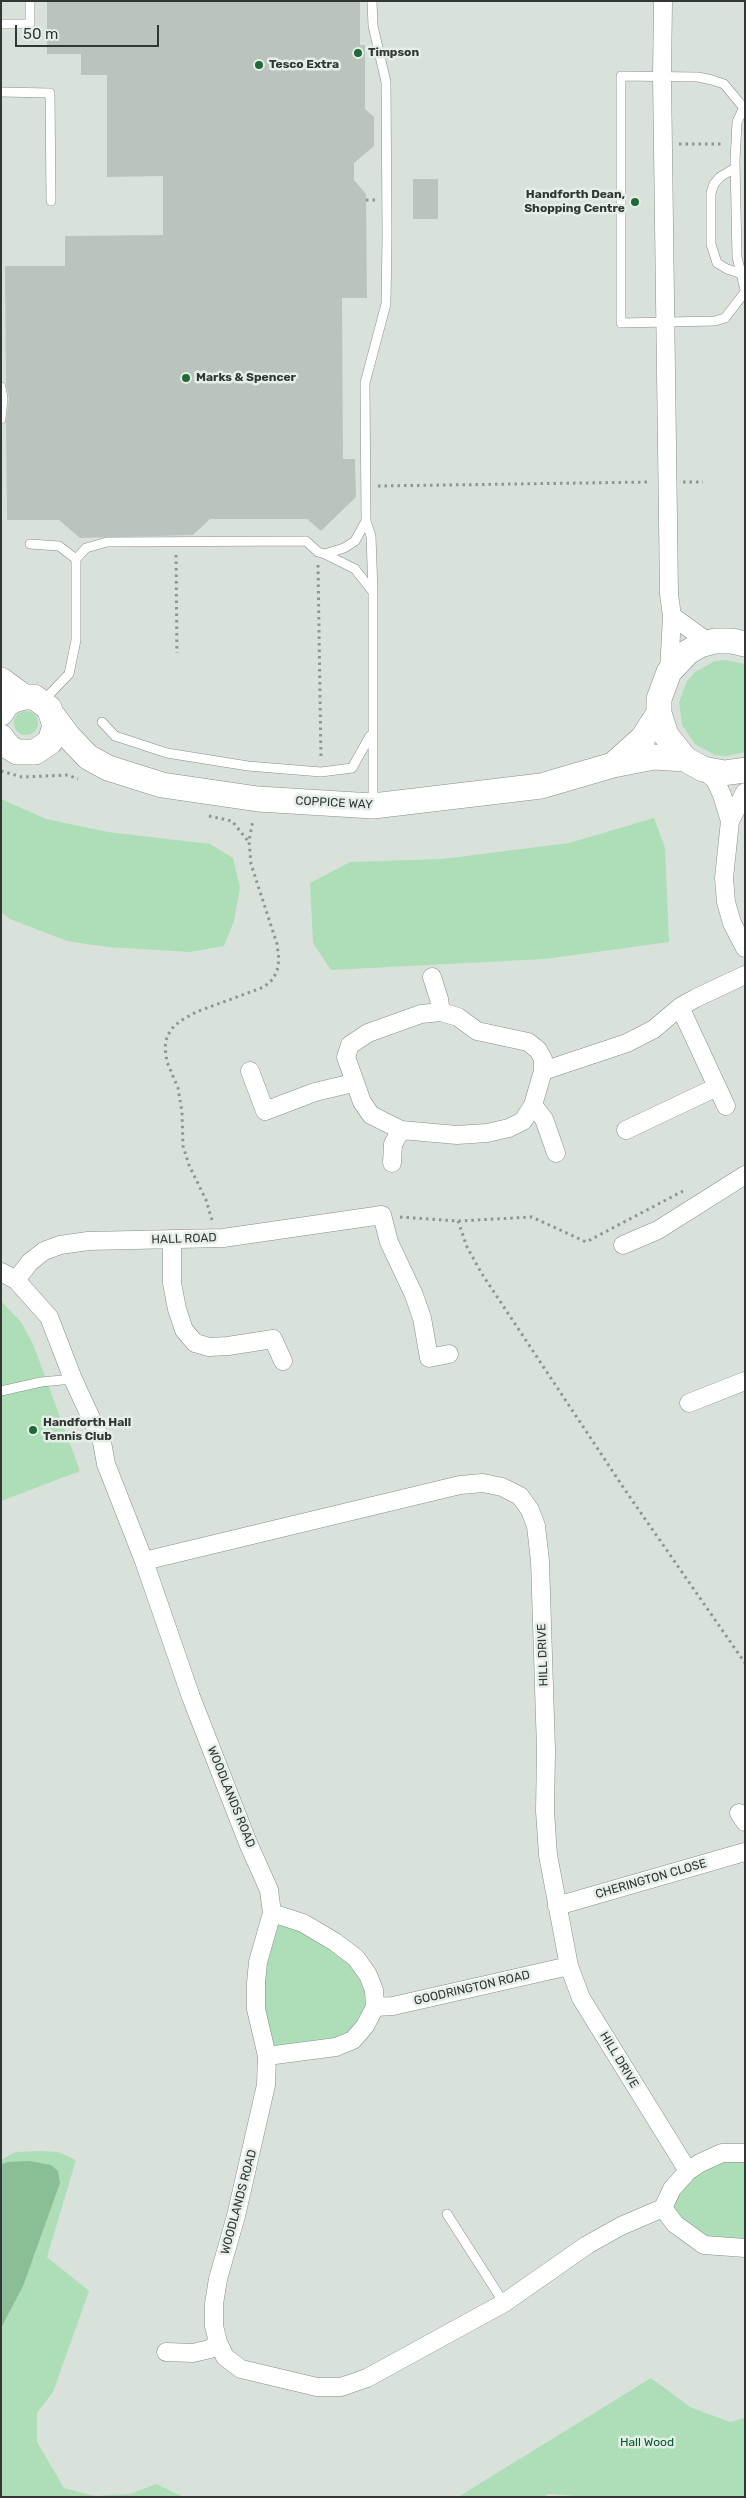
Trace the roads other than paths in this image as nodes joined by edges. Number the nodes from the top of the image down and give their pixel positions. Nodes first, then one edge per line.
1 (30, 1) edge
2 (372, 1) edge
3 (663, 1) edge
4 (1, 24) edge
5 (662, 76) junction
6 (1, 92) edge
7 (744, 106) edge
8 (735, 164) junction
9 (745, 166) edge
10 (51, 201) dead end
11 (741, 257) edge
12 (739, 273) junction
13 (745, 291) edge
14 (665, 322) junction
15 (1, 387) edge
16 (1, 418) edge
17 (366, 521) junction
18 (30, 544) dead end
19 (322, 553) junction
20 (76, 559) junction
21 (373, 592) junction
22 (672, 616) junction
23 (732, 639) edge
24 (669, 672) junction
25 (1, 680) edge
26 (40, 705) junction
27 (1, 713) edge
28 (659, 713) junction
29 (102, 722) dead end
30 (372, 733) junction
31 (1, 737) edge
32 (35, 752) junction
33 (88, 757) junction
34 (694, 764) junction
35 (613, 765) junction
36 (745, 770) edge
37 (745, 792) edge
38 (373, 806) junction
39 (730, 821) junction
40 (745, 948) edge
41 (745, 975) edge
42 (432, 977) dead end
43 (680, 1007) junction
44 (441, 1012) junction
45 (250, 1071) dead end
46 (543, 1071) junction
47 (353, 1082) junction
48 (717, 1087) junction
49 (533, 1105) junction
50 (726, 1106) dead end
51 (401, 1130) junction
52 (626, 1130) dead end
53 (556, 1153) dead end
54 (392, 1163) dead end
55 (745, 1175) edge
56 (172, 1240) junction
57 (623, 1245) dead end
58 (9, 1276) edge
59 (449, 1354) dead end
60 (283, 1361) dead end
61 (73, 1379) junction
62 (745, 1381) edge
63 (1, 1391) edge
64 (689, 1403) dead end
65 (144, 1561) junction
66 (745, 1852) edge
67 (557, 1906) junction
68 (272, 1913) junction
69 (569, 1966) junction
70 (375, 2007) junction
71 (267, 2056) junction
72 (745, 2153) edge
73 (688, 2171) junction
74 (663, 2208) junction
75 (446, 2214) dead end
76 (745, 2248) edge
77 (504, 2303) junction
78 (218, 2342) junction
79 (166, 2352) dead end

1 - 4 lane
2 - 17 lane
3 - 5 street
5 - 7 lane
5 - 14 street
5 - 14 lane
6 - 10 lane
7 - 8 lane
8 - 9 lane
8 - 11 lane
8 - 12 lane
11 - 12 lane
12 - 13 lane
13 - 14 lane
14 - 22 street
15 - 16 lane
17 - 19 lane
17 - 21 lane
18 - 20 lane
19 - 20 lane
19 - 21 lane
20 - 26 lane
21 - 30 lane
22 - 23 street
22 - 24 street
23 - 24 street
24 - 28 street
25 - 26 street, COPPICE WAY
26 - 27 street
26 - 32 street
26 - 33 street, COPPICE WAY
28 - 34 street
28 - 35 street, COPPICE WAY
29 - 30 lane
30 - 38 lane
31 - 32 street, COPPICE WAY
32 - 33 street, COPPICE WAY
33 - 38 street, COPPICE WAY
34 - 35 street, COPPICE WAY
34 - 36 street, COPPICE WAY
34 - 39 street
35 - 38 street, COPPICE WAY
37 - 39 street
39 - 40 street
41 - 43 street
42 - 44 street
43 - 46 street
43 - 48 street
44 - 46 street
44 - 47 street
45 - 47 street
46 - 49 street
47 - 51 street
48 - 50 street
48 - 52 street
49 - 51 street
49 - 53 street
51 - 54 street
55 - 57 street
56 - 58 street, HALL ROAD
56 - 59 street, HALL ROAD
56 - 60 street
58 - 61 street, WOODLANDS ROAD
61 - 63 lane
61 - 65 street, WOODLANDS ROAD
62 - 64 street
65 - 67 street, HILL DRIVE
65 - 68 street, WOODLANDS ROAD
66 - 67 street, CHERINGTON CLOSE
67 - 69 street, HILL DRIVE
68 - 70 street
68 - 71 street, WOODLANDS ROAD
69 - 70 street, GOODRINGTON ROAD
69 - 73 street, HILL DRIVE
70 - 71 street
71 - 78 street, WOODLANDS ROAD
72 - 73 street
73 - 74 street
74 - 76 street
74 - 77 street, WOODLANDS ROAD
75 - 77 lane
77 - 78 street, WOODLANDS ROAD
78 - 79 street

